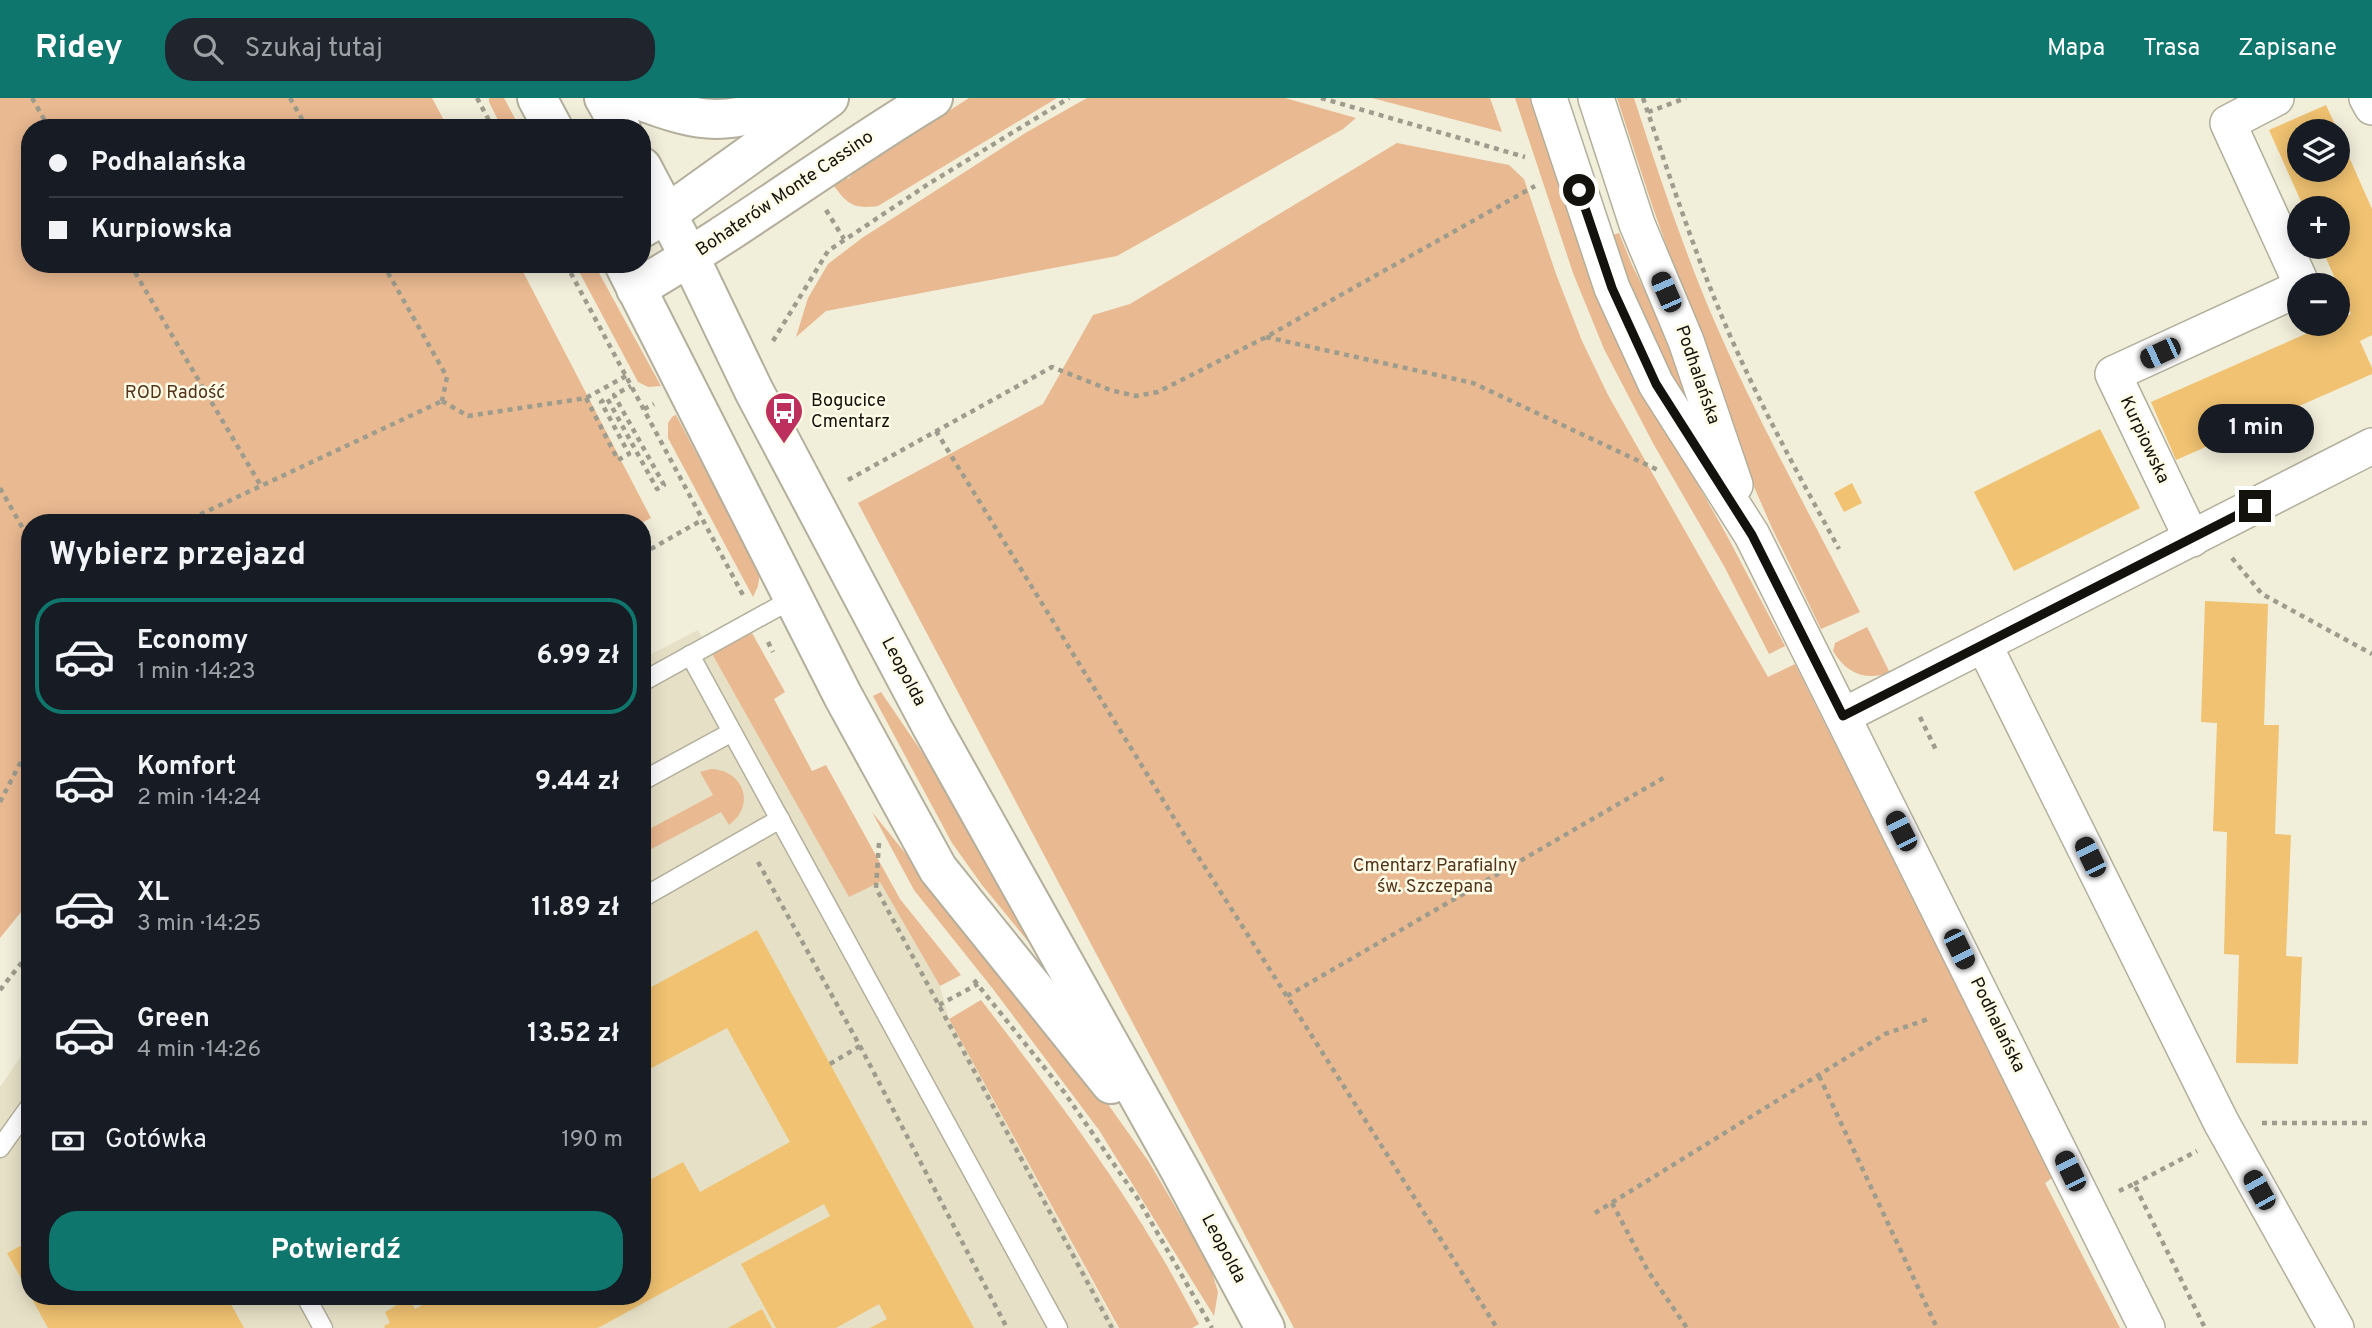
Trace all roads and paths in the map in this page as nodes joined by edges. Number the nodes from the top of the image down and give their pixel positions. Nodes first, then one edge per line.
1 (32, 98) edge
2 (290, 98) edge
3 (477, 98) edge
4 (537, 98) edge
5 (604, 98) edge
6 (634, 98) edge
7 (799, 98) edge
8 (829, 98) edge
9 (933, 98) edge
10 (1069, 98) edge
11 (1321, 98) edge
12 (1549, 98) edge
13 (1596, 98) edge
14 (1643, 98) edge
15 (1686, 98) edge
16 (2276, 98) edge
17 (2367, 98) edge
18 (2372, 107) edge
19 (1648, 112) junction
20 (44, 119) edge
21 (302, 119) edge
22 (488, 119) edge
23 (548, 119) edge
24 (616, 119) edge
25 (1525, 157) dead end
26 (1535, 186) dead end
27 (824, 206) dead end
28 (655, 221) edge
29 (845, 239) junction
30 (690, 258) junction
31 (651, 270) edge
32 (135, 273) edge
33 (388, 273) edge
34 (571, 273) edge
35 (2295, 273) edge
36 (630, 277) edge
37 (2287, 293) edge
38 (780, 330) dead end
39 (1266, 337) junction
40 (626, 376) junction
41 (631, 386) junction
42 (586, 398) junction
43 (442, 401) junction
44 (936, 431) junction
45 (2372, 446) edge
46 (1660, 471) dead end
47 (848, 480) dead end
48 (261, 486) junction
49 (0, 488) edge
50 (201, 514) edge
51 (703, 520) junction
52 (21, 525) edge
53 (2200, 534) junction
54 (1752, 535) junction
55 (651, 549) edge
56 (1839, 549) dead end
57 (794, 598) junction
58 (756, 619) junction
59 (1984, 645) junction
60 (2372, 654) edge
61 (690, 655) junction
62 (651, 677) edge
63 (1918, 713) dead end
64 (1843, 716) junction
65 (732, 732) junction
66 (1936, 750) dead end
67 (21, 761) edge
68 (651, 776) edge
69 (1665, 777) dead end
70 (0, 802) edge
71 (780, 820) junction
72 (873, 833) dead end
73 (745, 840) junction
74 (878, 843) junction
75 (885, 854) dead end
76 (651, 893) edge
77 (21, 963) edge
78 (969, 973) dead end
79 (978, 984) junction
80 (0, 990) edge
81 (1287, 996) junction
82 (939, 1005) junction
83 (1931, 1018) dead end
84 (860, 1046) junction
85 (830, 1064) dead end
86 (1819, 1076) junction
87 (21, 1119) edge
88 (2372, 1122) edge
89 (2261, 1124) dead end
90 (0, 1149) edge
91 (2197, 1151) dead end
92 (1180, 1170) junction
93 (2134, 1184) dead end
94 (1612, 1203) junction
95 (1595, 1213) dead end
96 (310, 1305) edge
97 (1211, 1326) edge
98 (1259, 1326) edge
99 (323, 1328) edge
100 (1007, 1328) edge
101 (1058, 1328) edge
102 (1112, 1328) edge
103 (1201, 1328) edge
104 (1497, 1328) edge
105 (1687, 1328) edge
106 (1937, 1328) edge
107 (2147, 1328) edge
108 (2336, 1328) edge

1 - 20 path
2 - 21 path
3 - 22 path
4 - 23 street
5 - 24 street
6 - 7 street
8 - 28 street
9 - 30 street, Bohaterów Monte Cassino
10 - 29 path
11 - 25 path
12 - 54 street, Podhalańska
13 - 54 street, Podhalańska
14 - 19 path
15 - 19 path
16 - 35 street, Kurpiowska
17 - 18 street
19 - 56 path
26 - 39 path
27 - 29 path
28 - 30 street, Leopolda
29 - 38 path
30 - 31 street, Bohaterów Monte Cassino
30 - 92 street, Leopolda
32 - 48 path
33 - 43 path
34 - 40 path
36 - 57 street, Leopolda
37 - 53 street, Kurpiowska
39 - 44 path
39 - 46 path
40 - 41 path
40 - 42 path
41 - 42 path
41 - 51 path
42 - 43 path
43 - 48 path
44 - 47 path
44 - 81 path
45 - 53 street
48 - 50 path
49 - 52 path
51 - 55 path
51 - 58 path
53 - 59 street
53 - 60 path
54 - 64 street, Podhalańska
57 - 58 lane
57 - 92 street, Leopolda
58 - 61 lane
59 - 64 street
59 - 108 street
61 - 62 lane
61 - 65 lane
63 - 66 path
64 - 107 street, Podhalańska
65 - 68 lane
65 - 71 lane
67 - 70 path
69 - 81 path
71 - 73 lane
71 - 101 lane
72 - 74 path
73 - 76 lane
73 - 84 path
74 - 75 path
74 - 82 path
77 - 80 path
78 - 79 path
79 - 82 path
79 - 97 path
81 - 104 path
82 - 102 path
83 - 86 path
84 - 85 path
84 - 100 path
86 - 94 path
86 - 106 path
87 - 90 lane
88 - 89 path
91 - 93 path
92 - 98 street, Leopolda
94 - 95 path
94 - 105 path
96 - 99 lane
97 - 103 path

